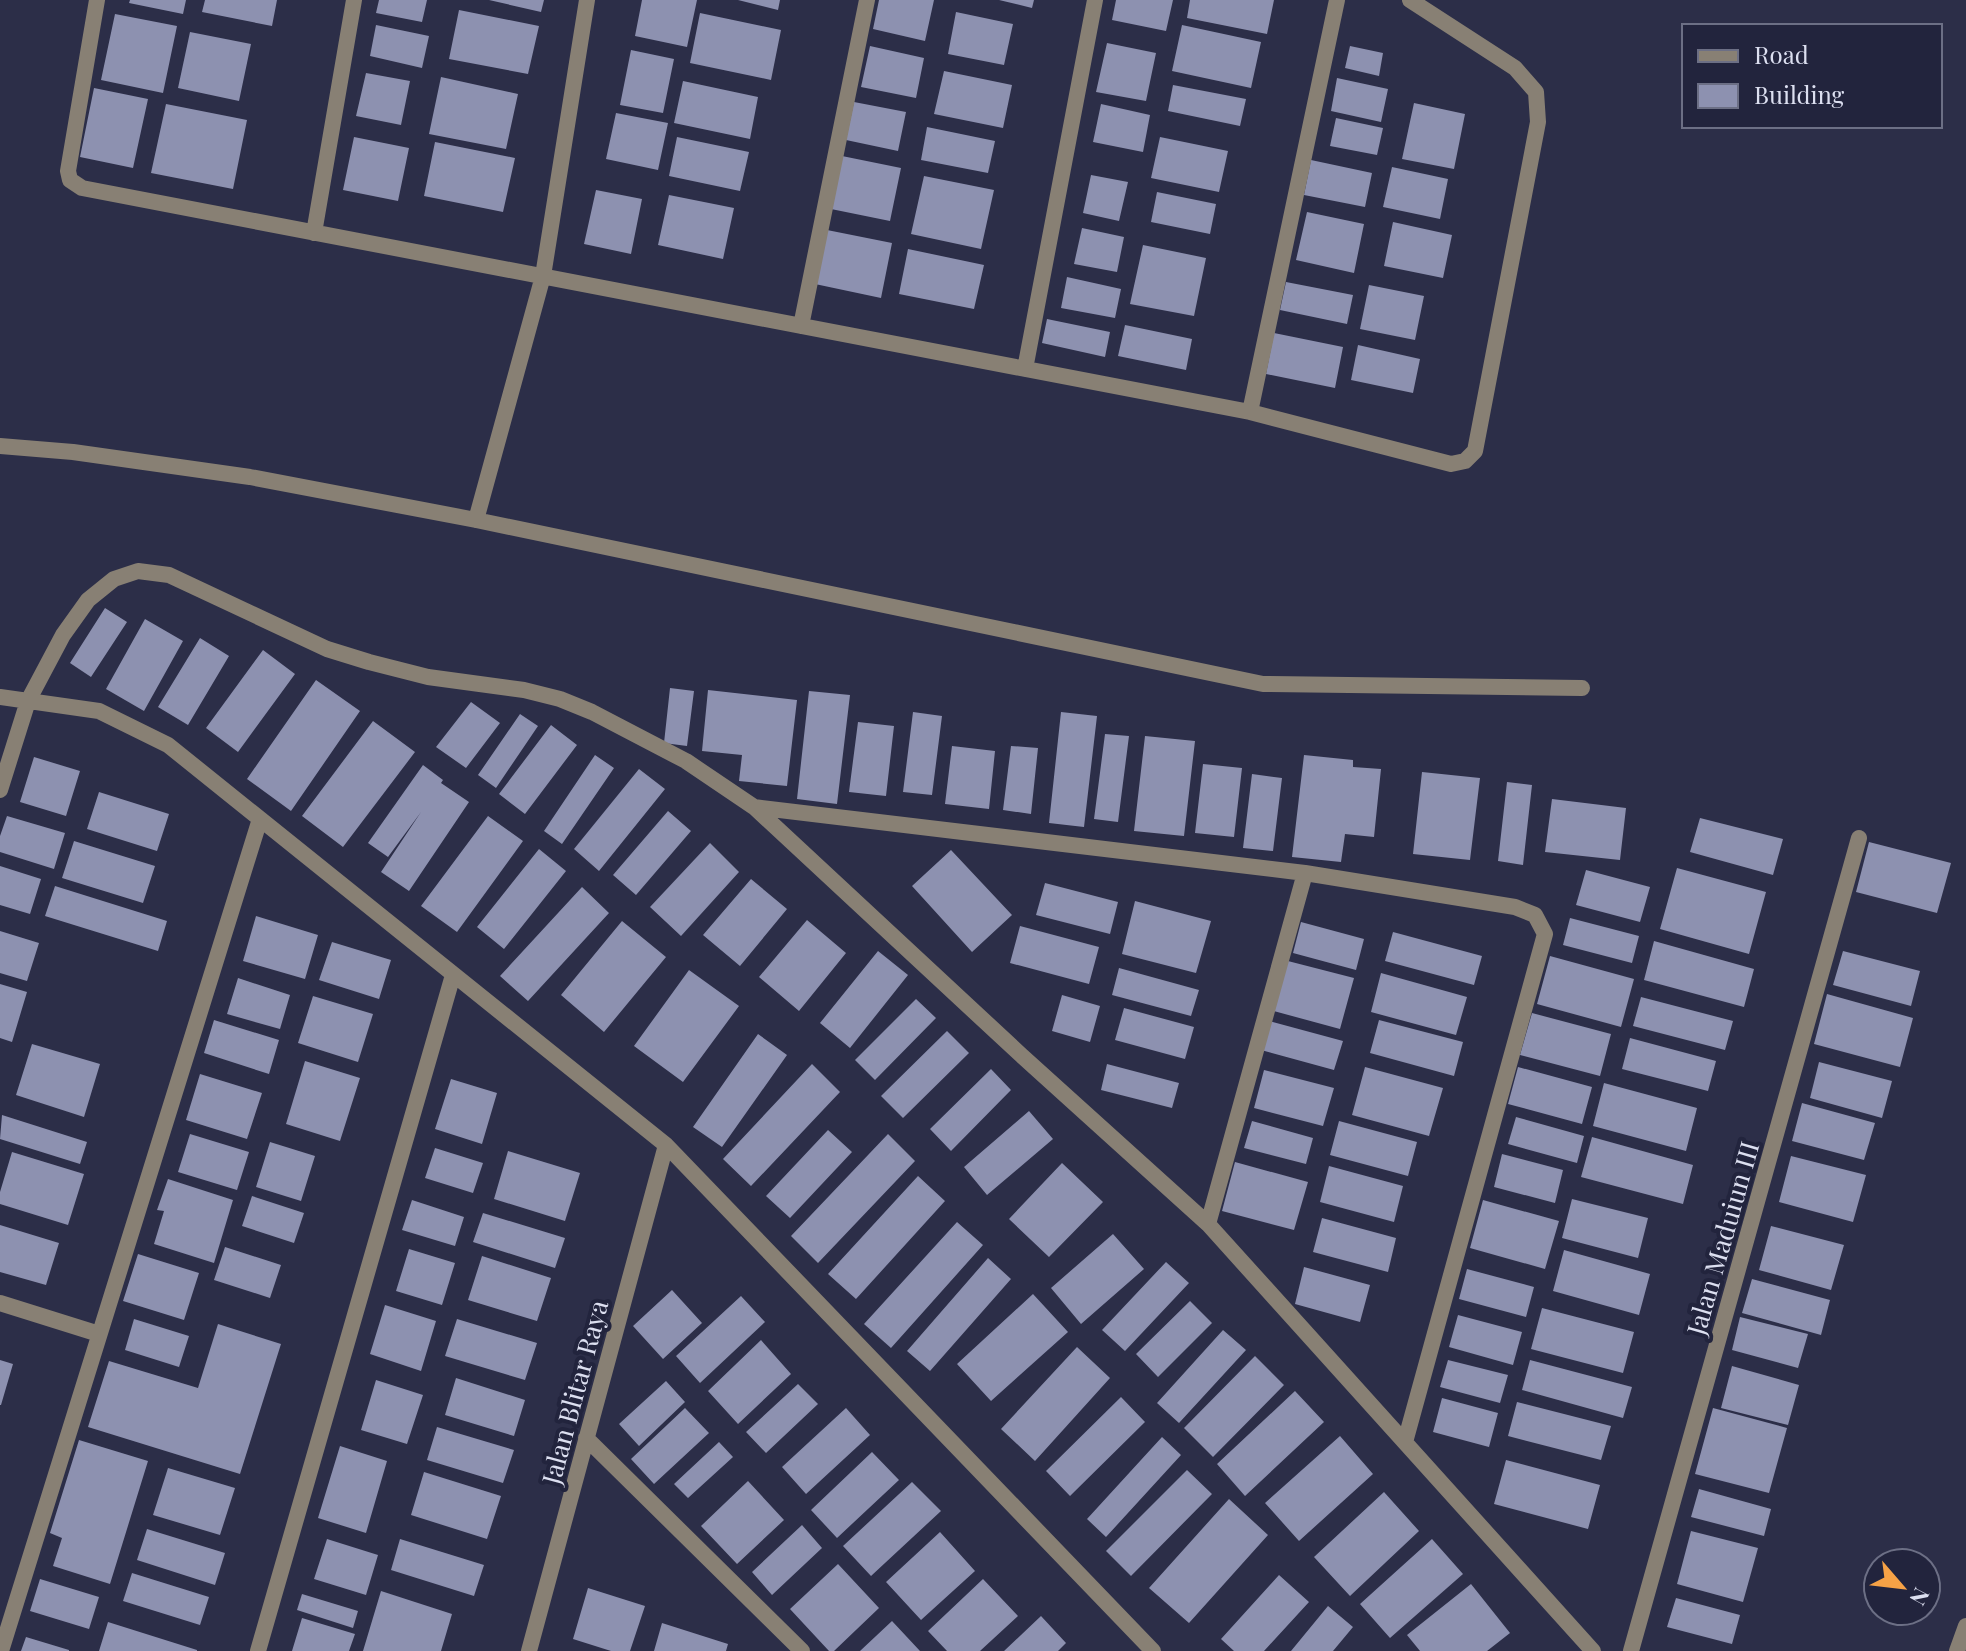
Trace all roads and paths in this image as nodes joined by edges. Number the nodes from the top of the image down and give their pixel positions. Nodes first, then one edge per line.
1 (97, 0) edge
2 (354, 0) edge
3 (587, 0) edge
4 (867, 0) edge
5 (1095, 0) edge
6 (1337, 0) edge
7 (1410, 0) edge
8 (314, 233) junction
9 (543, 276) junction
10 (801, 326) junction
11 (1025, 369) junction
12 (1250, 412) junction
13 (0, 446) edge
14 (476, 520) junction
15 (1582, 688) dead end
16 (0, 697) edge
17 (28, 701) junction
18 (0, 790) edge
19 (754, 807) junction
20 (260, 819) junction
21 (1859, 838) dead end
22 (1305, 873) junction
23 (453, 975) junction
24 (666, 1145) junction
25 (1208, 1224) junction
26 (0, 1303) edge
27 (99, 1334) junction
28 (586, 1438) junction
29 (1405, 1442) junction
30 (1966, 1626) edge
31 (1, 1651) edge
32 (258, 1651) edge
33 (529, 1651) edge
34 (802, 1651) edge
35 (1153, 1651) edge
36 (1593, 1651) edge
37 (1631, 1651) edge
38 (1957, 1651) edge

1 - 8 street
2 - 8 street
3 - 9 street
4 - 10 street
5 - 11 street
6 - 12 street
7 - 12 street
8 - 9 street
9 - 10 street
9 - 14 street
10 - 11 street
11 - 12 street
13 - 14 street
14 - 15 street
16 - 17 street
17 - 18 street
17 - 19 street
17 - 20 street
19 - 22 street
19 - 25 street
20 - 23 street
20 - 27 street
21 - 37 street, Jalan Maduiun III
22 - 25 street
22 - 29 street
23 - 24 street
23 - 32 street
24 - 28 street, Jalan Blitar Raya
24 - 35 street
25 - 29 street
26 - 27 street
27 - 31 street
28 - 33 street, Jalan Blitar Raya
28 - 34 street
29 - 36 street
30 - 38 street

